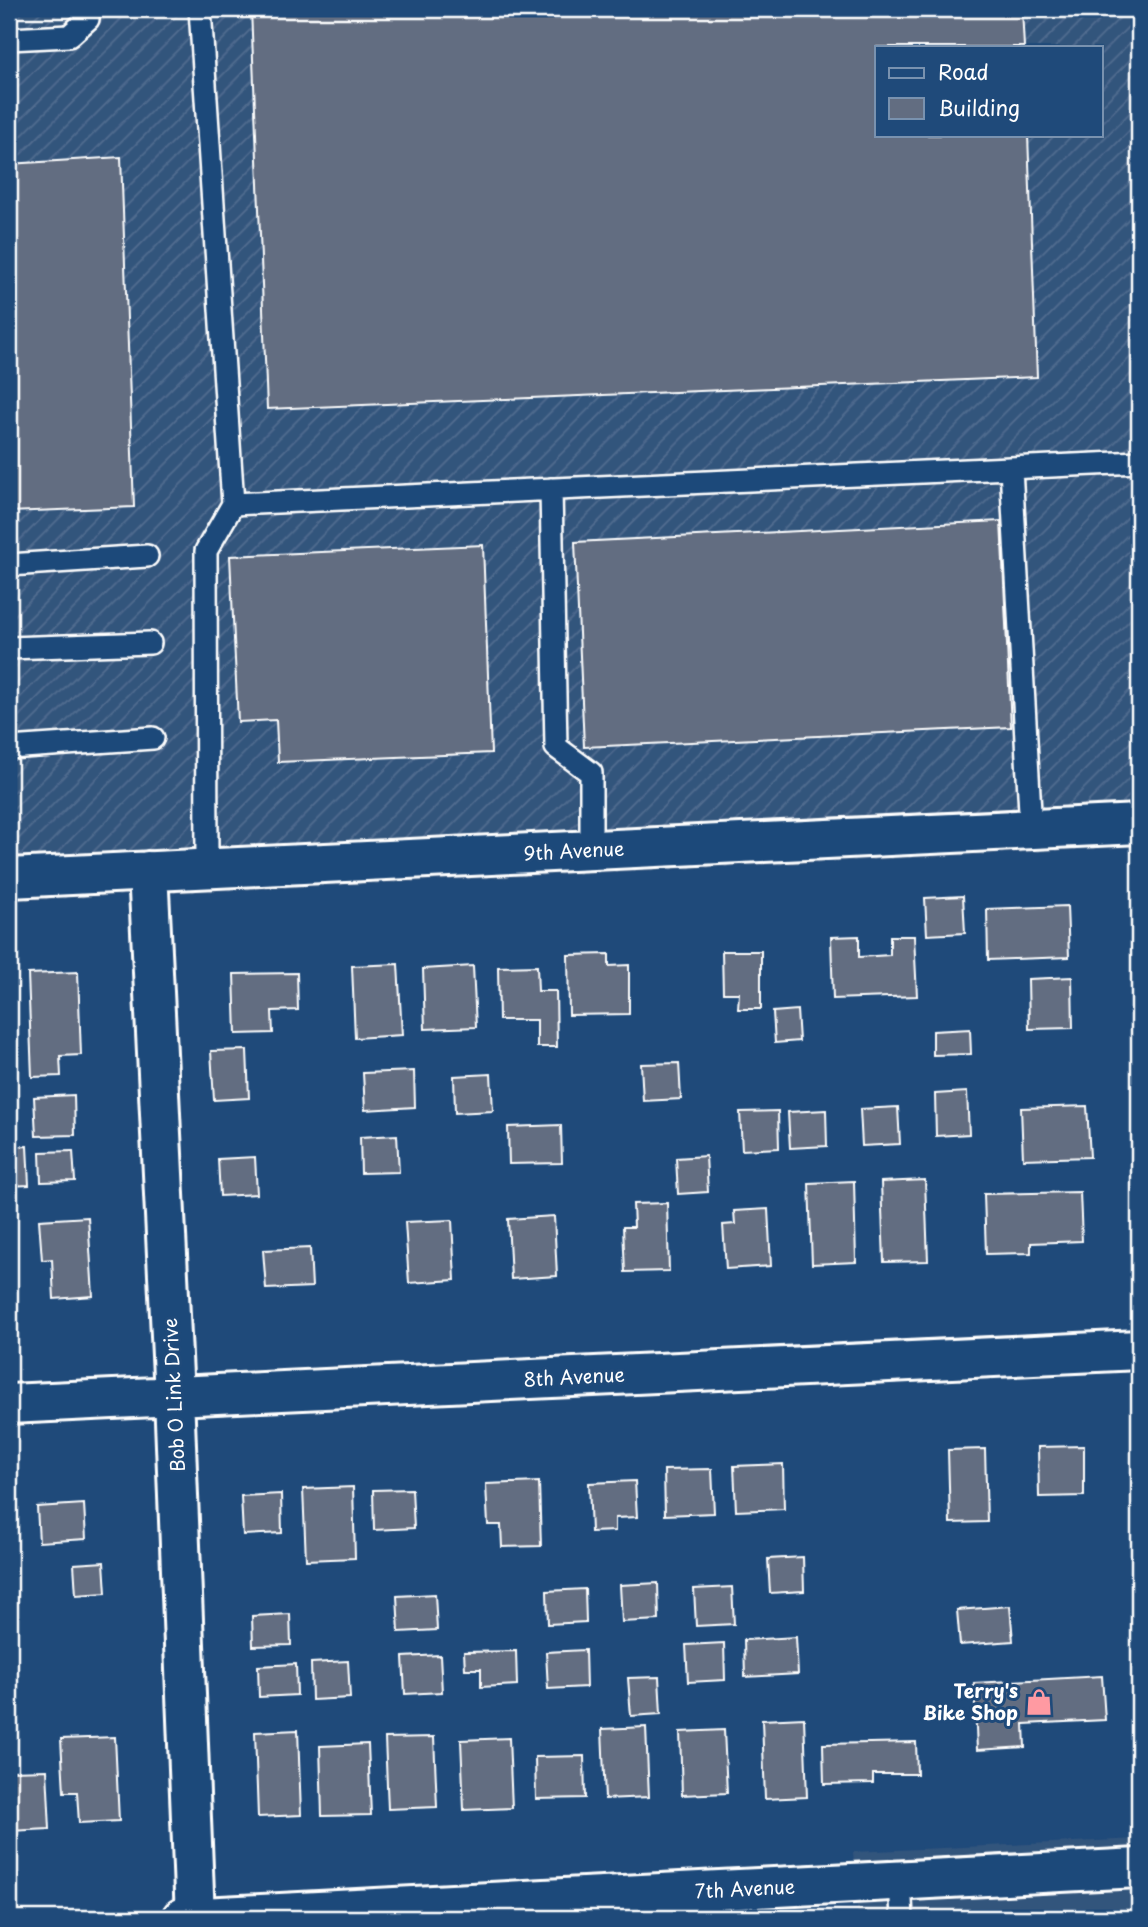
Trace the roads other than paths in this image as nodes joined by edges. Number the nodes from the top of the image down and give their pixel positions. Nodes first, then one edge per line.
1 (88, 9) edge
2 (200, 9) edge
3 (9, 39) edge
4 (1139, 462) edge
5 (1011, 468) junction
6 (551, 489) junction
7 (233, 504) junction
8 (148, 556) dead end
9 (9, 565) edge
10 (150, 643) dead end
11 (9, 648) edge
12 (153, 738) dead end
13 (9, 747) edge
14 (1139, 824) edge
15 (1031, 830) junction
16 (591, 850) junction
17 (206, 868) junction
18 (148, 871) junction
19 (9, 878) edge
20 (1139, 1350) edge
21 (174, 1396) junction
22 (9, 1404) edge
23 (1139, 1868) edge
24 (900, 1881) junction
25 (182, 1918) edge
26 (195, 1918) edge
27 (902, 1918) edge

1 - 3 lane
2 - 7 lane
4 - 5 lane
5 - 6 lane
5 - 15 lane
6 - 7 lane
6 - 16 lane
7 - 17 lane
8 - 9 lane
10 - 11 lane
12 - 13 lane
14 - 15 street, 9th Avenue
15 - 16 street, 9th Avenue
16 - 17 street, 9th Avenue
17 - 18 street, 9th Avenue
18 - 19 street, 9th Avenue
18 - 21 street, Bob O Link Drive
20 - 21 street, 8th Avenue
21 - 22 street, 8th Avenue
21 - 26 street, Bob O Link Drive
23 - 24 street, 7th Avenue
24 - 26 street, 7th Avenue
24 - 27 lane
25 - 26 street, 7th Avenue

